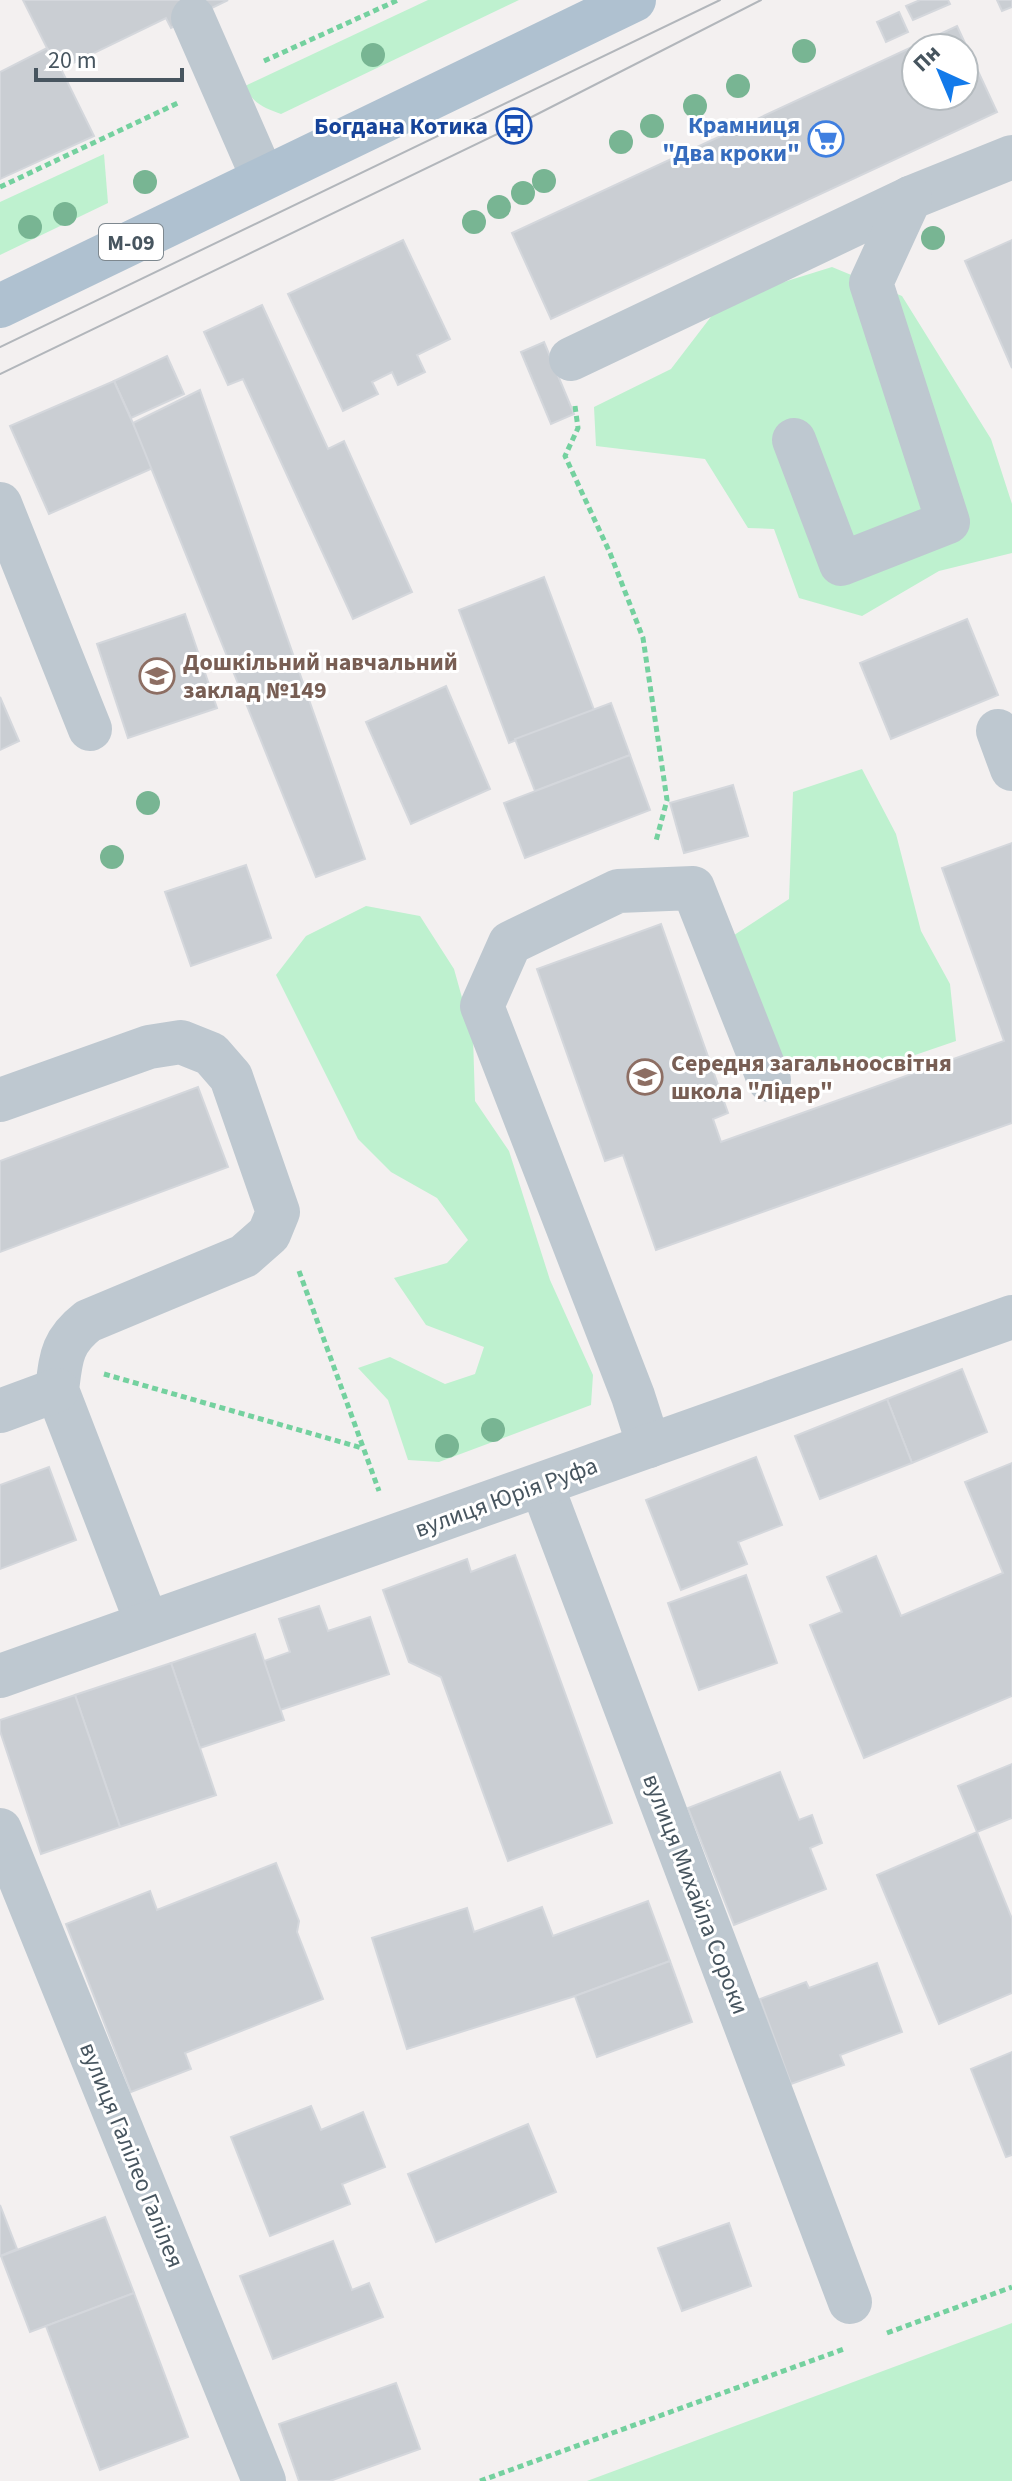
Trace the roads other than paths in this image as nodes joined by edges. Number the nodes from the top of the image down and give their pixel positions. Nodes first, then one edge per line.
1 (634, 0) edge
2 (193, 18) dead end
3 (1012, 157) edge
4 (263, 178) junction
5 (910, 198) junction
6 (0, 306) edge
7 (571, 359) road end
8 (794, 440) dead end
9 (0, 504) edge
10 (90, 729) dead end
11 (769, 1080) dead end
12 (0, 1100) edge
13 (1012, 1317) edge
14 (59, 1376) junction
15 (0, 1411) edge
16 (649, 1446) junction
17 (542, 1486) junction
18 (147, 1623) junction
19 (0, 1676) edge
20 (0, 1830) edge
21 (850, 2302) dead end
22 (264, 2481) edge

1 - 4 main road, М-09
2 - 4 street
3 - 5 street
4 - 6 main road, М-09
5 - 7 street
5 - 8 street
9 - 10 street
11 - 16 street
12 - 14 street
13 - 16 street, вулиця Юрія Руфа
14 - 15 street
14 - 18 street
16 - 17 street, вулиця Юрія Руфа
17 - 18 street, вулиця Юрія Руфа
17 - 21 street, вулиця Михайла Сороки
18 - 19 street, вулиця Юрія Руфа
20 - 22 street, вулиця Галілео Галілея

